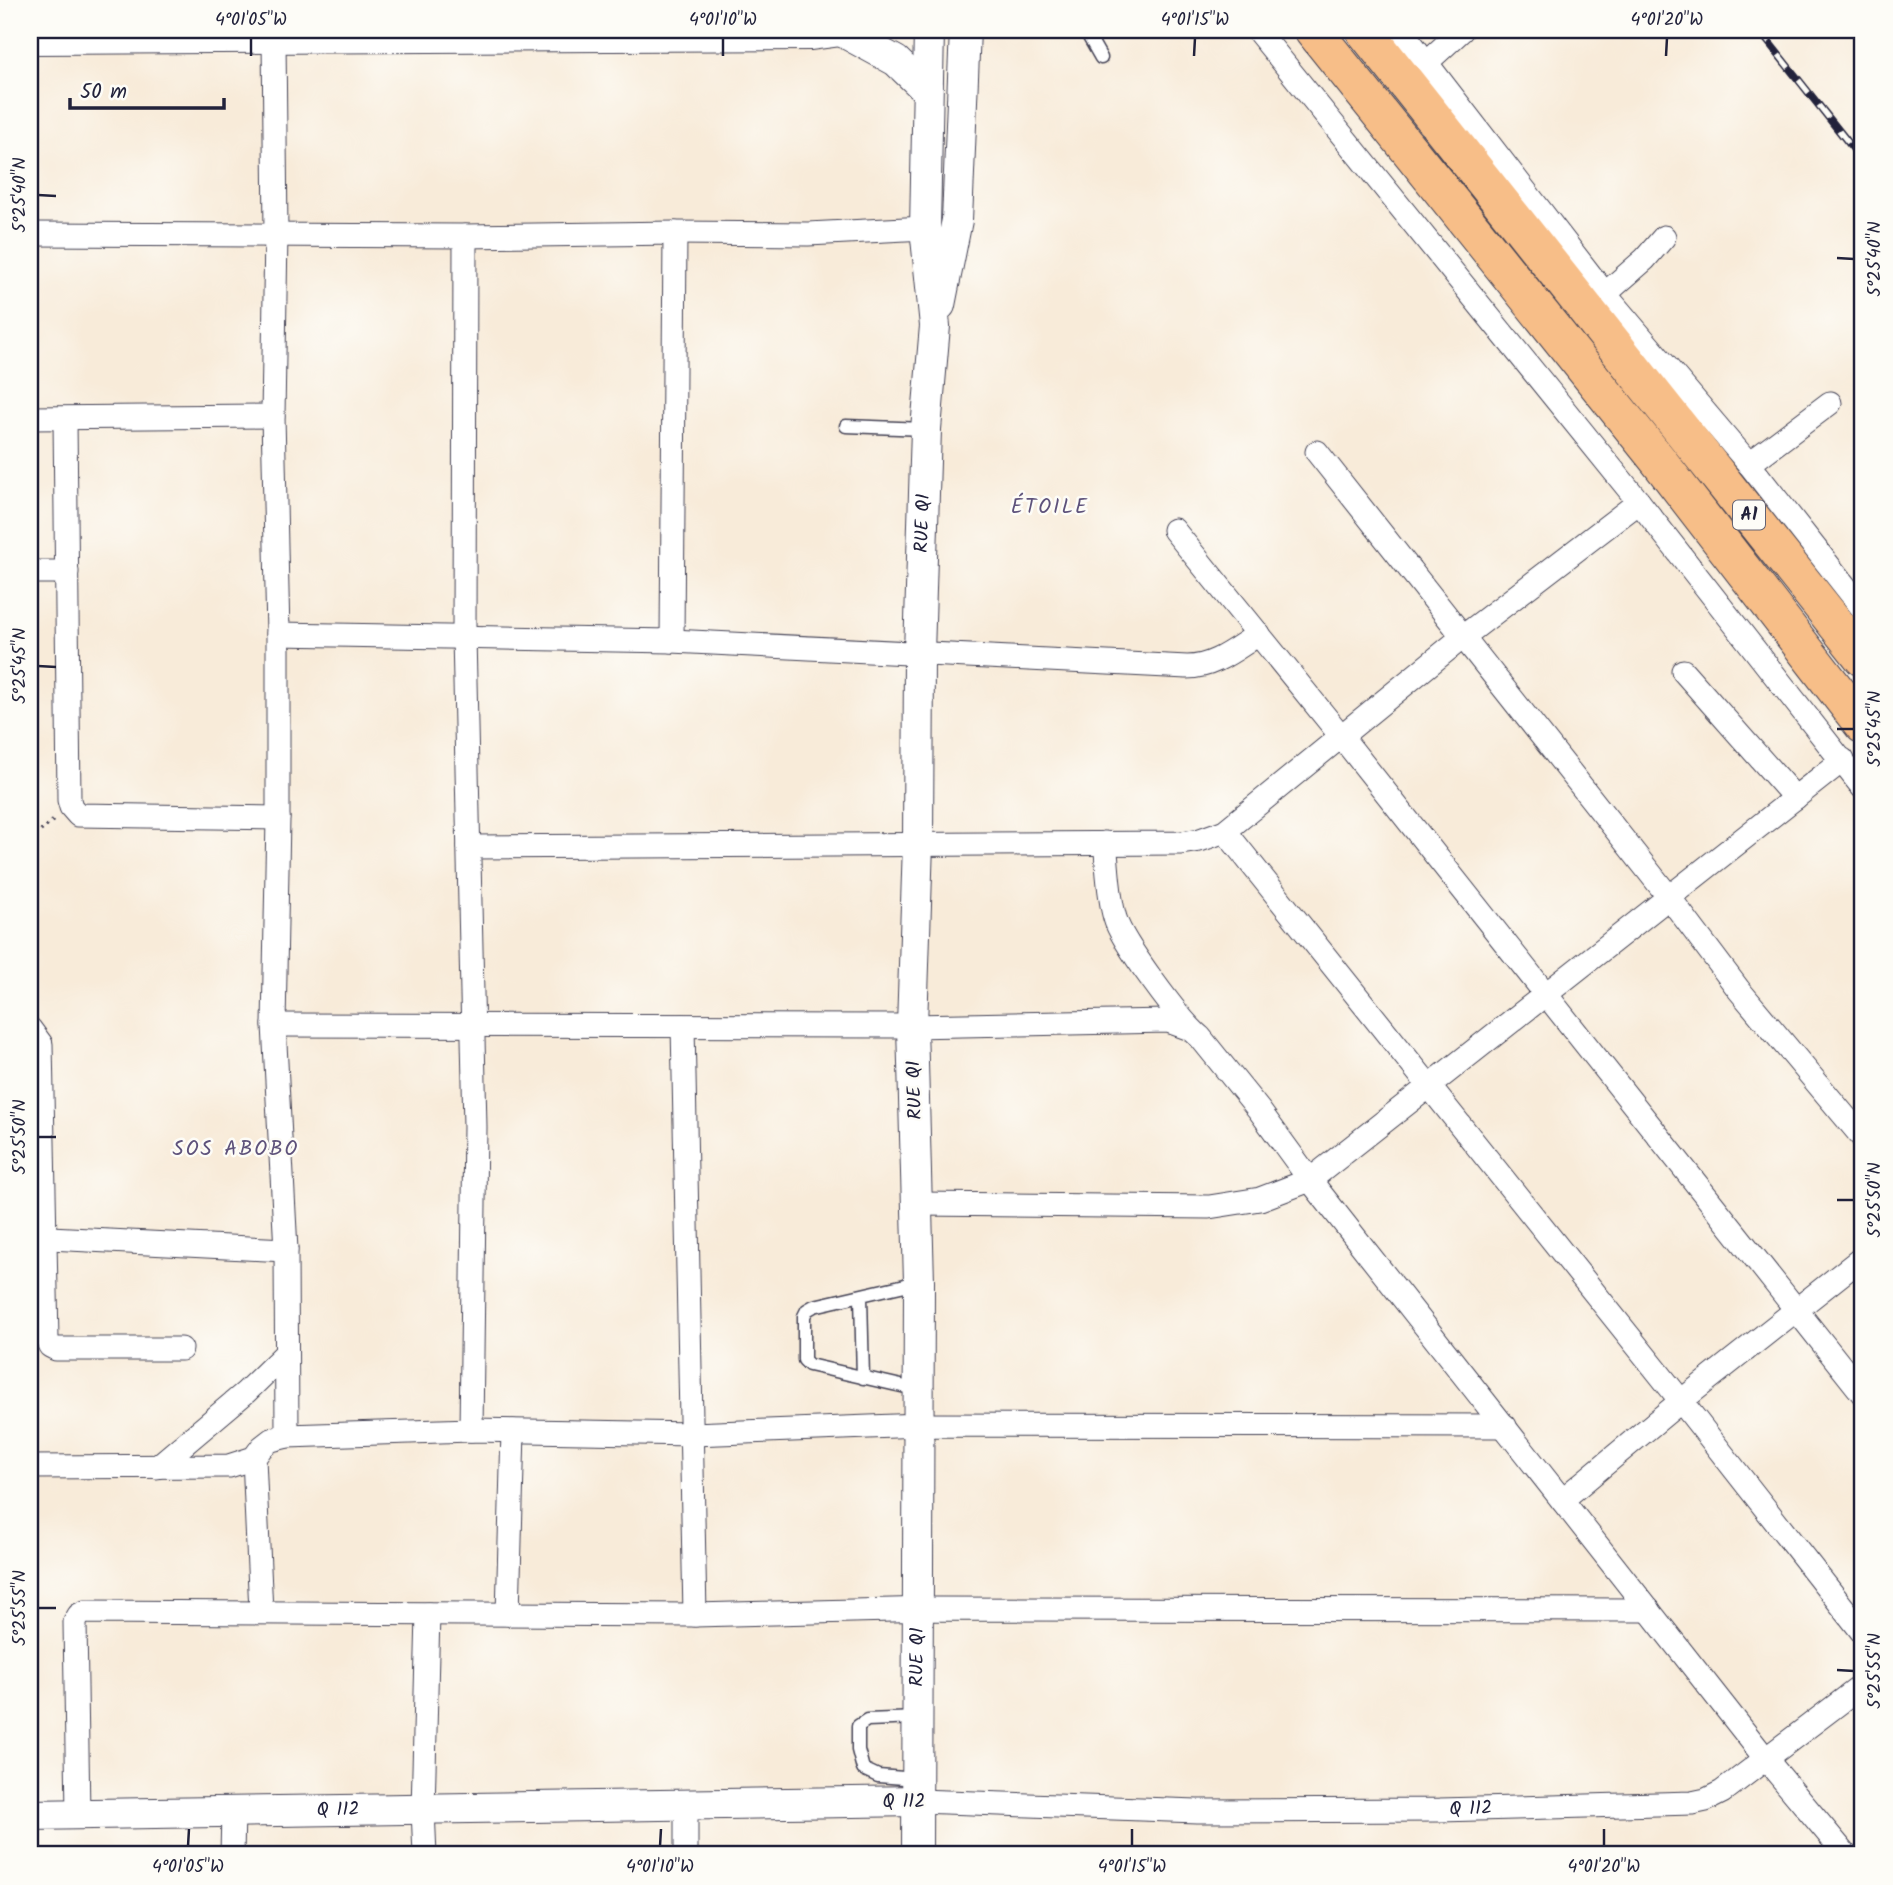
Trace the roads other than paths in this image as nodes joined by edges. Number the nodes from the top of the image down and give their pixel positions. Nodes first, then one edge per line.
1 (929, 30) edge
2 (965, 30) edge
3 (1085, 30) edge
4 (1257, 30) edge
5 (1313, 30) edge
6 (1364, 30) edge
7 (1401, 30) edge
8 (1462, 30) edge
9 (830, 32) edge
10 (434, 34) edge
11 (30, 39) edge
12 (274, 39) junction
13 (1101, 58) dead end
14 (1427, 62) junction
15 (927, 91) junction
16 (925, 228) junction
17 (675, 233) junction
18 (30, 234) edge
19 (276, 234) junction
20 (465, 236) junction
21 (1664, 237) dead end
22 (1605, 294) junction
23 (935, 326) junction
24 (1830, 402) dead end
25 (273, 416) junction
26 (30, 418) edge
27 (65, 418) junction
28 (846, 426) dead end
29 (926, 429) junction
30 (1317, 452) dead end
31 (1749, 464) junction
32 (1639, 502) junction
33 (1174, 530) dead end
34 (30, 572) edge
35 (67, 572) junction
36 (1863, 609) edge
37 (278, 634) junction
38 (1259, 634) junction
39 (464, 636) junction
40 (1464, 636) junction
41 (672, 641) junction
42 (919, 653) junction
43 (1863, 658) edge
44 (1683, 671) dead end
45 (1863, 725) edge
46 (1341, 736) junction
47 (1843, 760) junction
48 (1863, 788) edge
49 (1795, 798) junction
50 (278, 818) junction
51 (1225, 831) junction
52 (918, 842) junction
53 (1105, 843) junction
54 (469, 847) junction
55 (1669, 897) junction
56 (1545, 993) junction
57 (274, 1025) junction
58 (474, 1025) junction
59 (683, 1026) junction
60 (912, 1026) junction
61 (30, 1029) edge
62 (1189, 1029) junction
63 (1429, 1087) junction
64 (1863, 1138) edge
65 (1310, 1180) junction
66 (918, 1203) junction
67 (37, 1237) edge
68 (286, 1250) junction
69 (1863, 1257) edge
70 (919, 1282) junction
71 (860, 1296) junction
72 (1796, 1309) junction
73 (181, 1349) dead end
74 (286, 1353) junction
75 (863, 1378) junction
76 (919, 1390) junction
77 (1863, 1394) edge
78 (1681, 1401) junction
79 (920, 1425) junction
80 (1505, 1426) junction
81 (471, 1430) junction
82 (513, 1431) junction
83 (693, 1434) junction
84 (287, 1436) junction
85 (254, 1458) junction
86 (30, 1467) edge
87 (158, 1467) junction
88 (1562, 1500) junction
89 (919, 1610) junction
90 (1648, 1610) junction
91 (261, 1612) junction
92 (428, 1614) junction
93 (508, 1614) junction
94 (695, 1615) junction
95 (1863, 1633) edge
96 (1863, 1685) edge
97 (918, 1718) junction
98 (1765, 1758) junction
99 (918, 1790) junction
100 (686, 1806) junction
101 (423, 1810) junction
102 (233, 1812) junction
103 (78, 1814) junction
104 (30, 1815) edge
105 (232, 1855) edge
106 (425, 1855) edge
107 (686, 1855) edge
108 (917, 1855) edge
109 (1846, 1855) edge

1 - 15 street, RUE Q1
2 - 23 street, RUE Q1
3 - 13 lane
4 - 32 street
5 - 45 main road, A1
6 - 43 main road, A1
7 - 14 street
8 - 14 street
9 - 10 street
9 - 15 street
10 - 12 street
11 - 12 street
12 - 19 street
14 - 22 street
15 - 16 street, RUE Q1
16 - 17 street
16 - 23 street, RUE Q1
17 - 20 street
17 - 41 street
18 - 19 street
19 - 20 street
19 - 25 street
20 - 39 street
21 - 22 street
22 - 31 street
23 - 29 street, RUE Q1
24 - 31 street
25 - 27 street
25 - 37 street
26 - 27 street
27 - 35 street
28 - 29 lane
29 - 42 street, RUE Q1
30 - 40 street
31 - 36 street
32 - 40 street
32 - 47 street
33 - 38 street
34 - 35 street
35 - 50 street
37 - 39 street
37 - 50 street
38 - 42 street
38 - 46 street
39 - 41 street
39 - 54 street
40 - 46 street
40 - 55 street
41 - 42 street
42 - 52 street, RUE Q1
44 - 49 street
46 - 51 street
46 - 56 street
47 - 48 street
47 - 49 street
49 - 55 street
50 - 57 street
51 - 53 street
51 - 63 street
52 - 53 street
52 - 54 street
52 - 60 street, RUE Q1
53 - 62 street
54 - 58 street
55 - 56 street
55 - 64 street
56 - 63 street
56 - 72 street
57 - 58 street
57 - 68 street
58 - 59 street
58 - 81 street
59 - 60 street
59 - 83 street
60 - 62 street
60 - 66 street, RUE Q1
61 - 67 street
62 - 65 street
63 - 65 street
63 - 78 street
65 - 66 street
65 - 80 street
66 - 70 street, RUE Q1
67 - 68 street
67 - 73 street
68 - 74 street
69 - 72 street
70 - 71 lane
70 - 76 street, RUE Q1
71 - 75 lane
71 - 75 lane
72 - 77 street
72 - 78 street
74 - 84 street
74 - 87 street
75 - 76 lane
76 - 79 street, RUE Q1
78 - 88 street
78 - 95 street
79 - 80 street
79 - 83 street
79 - 89 street, RUE Q1
80 - 88 street
81 - 82 street
81 - 84 street
82 - 83 street
82 - 93 street
83 - 94 street
84 - 85 street
85 - 87 street
85 - 91 street
86 - 87 street
88 - 90 street
89 - 90 street
89 - 94 street
89 - 97 street, RUE Q1
90 - 98 street
91 - 92 street
91 - 103 street
92 - 93 street
92 - 101 street
93 - 94 street
96 - 98 street, Q 112
97 - 99 street, RUE Q1
97 - 99 lane
98 - 99 street, Q 112
98 - 109 street
99 - 100 street, Q 112
99 - 108 street, RUE Q1
100 - 101 street, Q 112
100 - 107 street
101 - 102 street, Q 112
101 - 106 street
102 - 103 street, Q 112
102 - 105 street
103 - 104 street, Q 112

